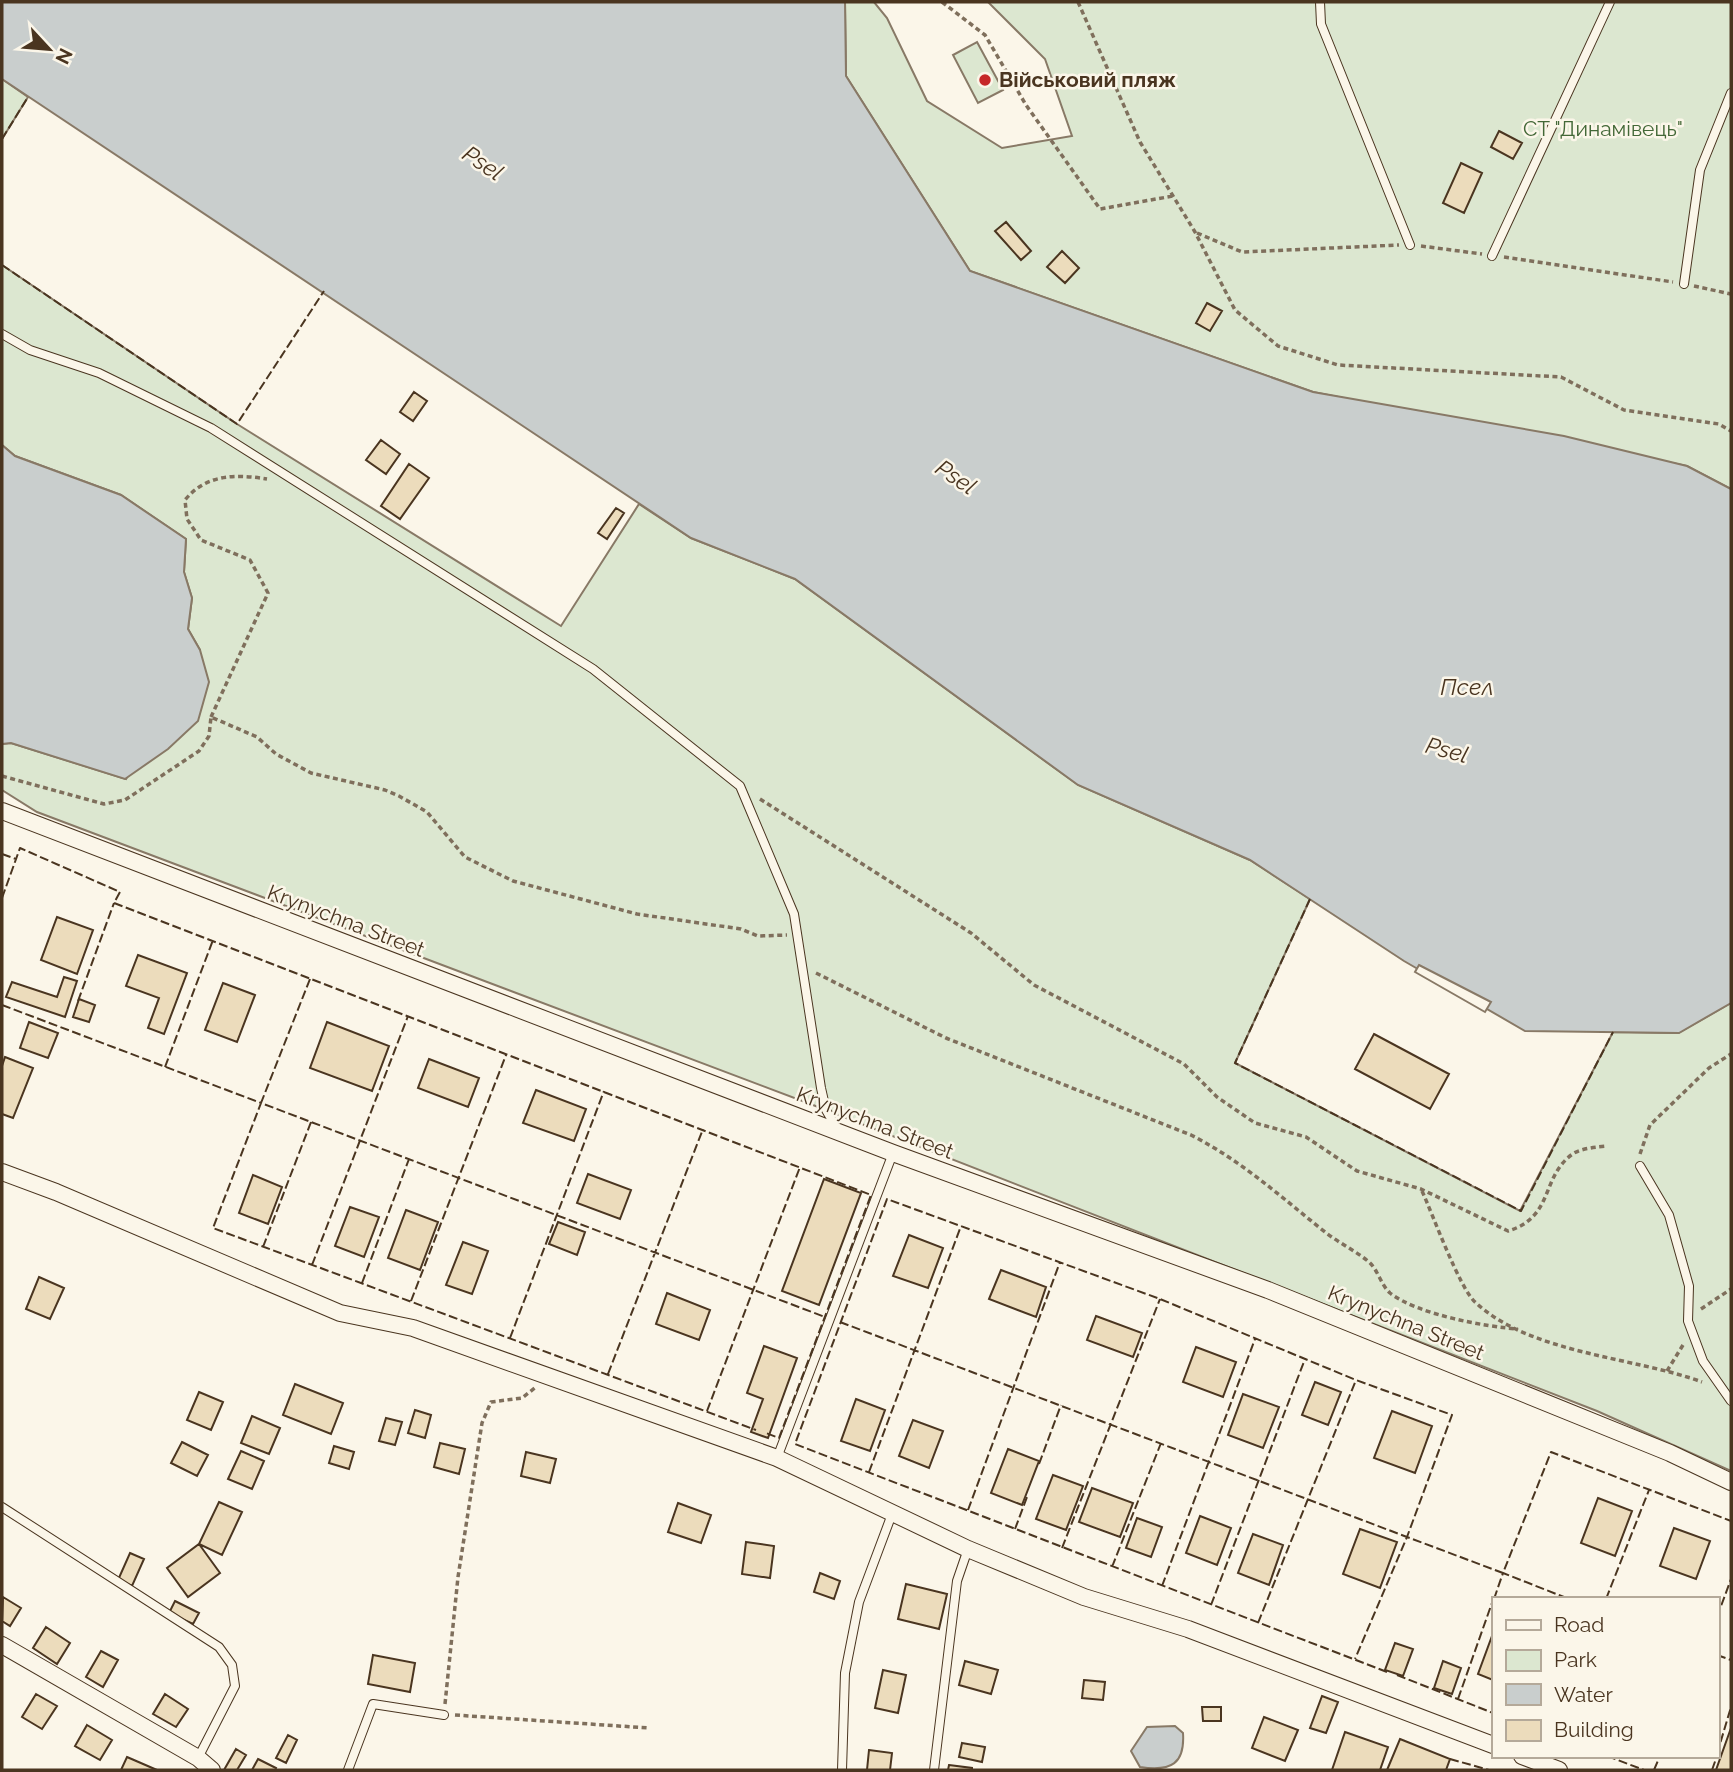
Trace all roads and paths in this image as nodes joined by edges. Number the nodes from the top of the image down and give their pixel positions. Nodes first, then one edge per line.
1 (942, 2) edge
2 (1078, 2) edge
3 (1320, 2) edge
4 (1610, 2) edge
5 (1731, 93) edge
6 (1173, 196) junction
7 (1195, 232) junction
8 (1410, 245) junction
9 (1492, 256) junction
10 (1684, 284) junction
11 (1731, 294) edge
12 (2, 334) edge
13 (1731, 431) edge
14 (271, 480) dead end
15 (211, 717) junction
16 (2, 776) edge
17 (740, 786) junction
18 (2, 811) edge
19 (799, 934) junction
20 (802, 965) junction
21 (1731, 1054) edge
22 (840, 1132) junction
23 (1607, 1146) dead end
24 (892, 1153) junction
25 (1640, 1166) joint
26 (2, 1172) edge
27 (1421, 1189) junction
28 (1518, 1329) junction
29 (542, 1375) junction
30 (1724, 1391) junction
31 (1731, 1401) edge
32 (777, 1458) junction
33 (1731, 1482) edge
34 (2, 1507) edge
35 (892, 1514) junction
36 (968, 1549) junction
37 (2, 1645) edge
38 (444, 1715) junction
39 (649, 1728) dead end
40 (1492, 1745) edge
41 (198, 1758) junction
42 (1527, 1758) edge
43 (212, 1770) edge
44 (348, 1770) edge
45 (842, 1770) edge
46 (934, 1770) edge
47 (1559, 1770) edge

1 - 6 path
2 - 6 path
3 - 8 lane
4 - 9 lane
5 - 10 lane
6 - 7 path
7 - 8 path
7 - 13 path
8 - 9 path
9 - 10 path
10 - 11 path
12 - 17 lane
14 - 15 path
15 - 16 path
15 - 19 path
17 - 19 lane
17 - 27 path
18 - 22 street, Krynychna Street
19 - 20 lane
20 - 22 lane
20 - 28 path
21 - 25 path
22 - 24 street, Krynychna Street
23 - 27 path
24 - 32 lane
24 - 33 street, Krynychna Street
25 - 30 lane
26 - 29 street
27 - 28 path
28 - 30 path
29 - 32 street
29 - 38 path
30 - 31 lane
32 - 35 street
34 - 41 lane
35 - 36 street
35 - 45 lane
36 - 40 street
36 - 46 lane
37 - 41 street
38 - 39 path
38 - 44 lane
41 - 43 street
42 - 47 street

